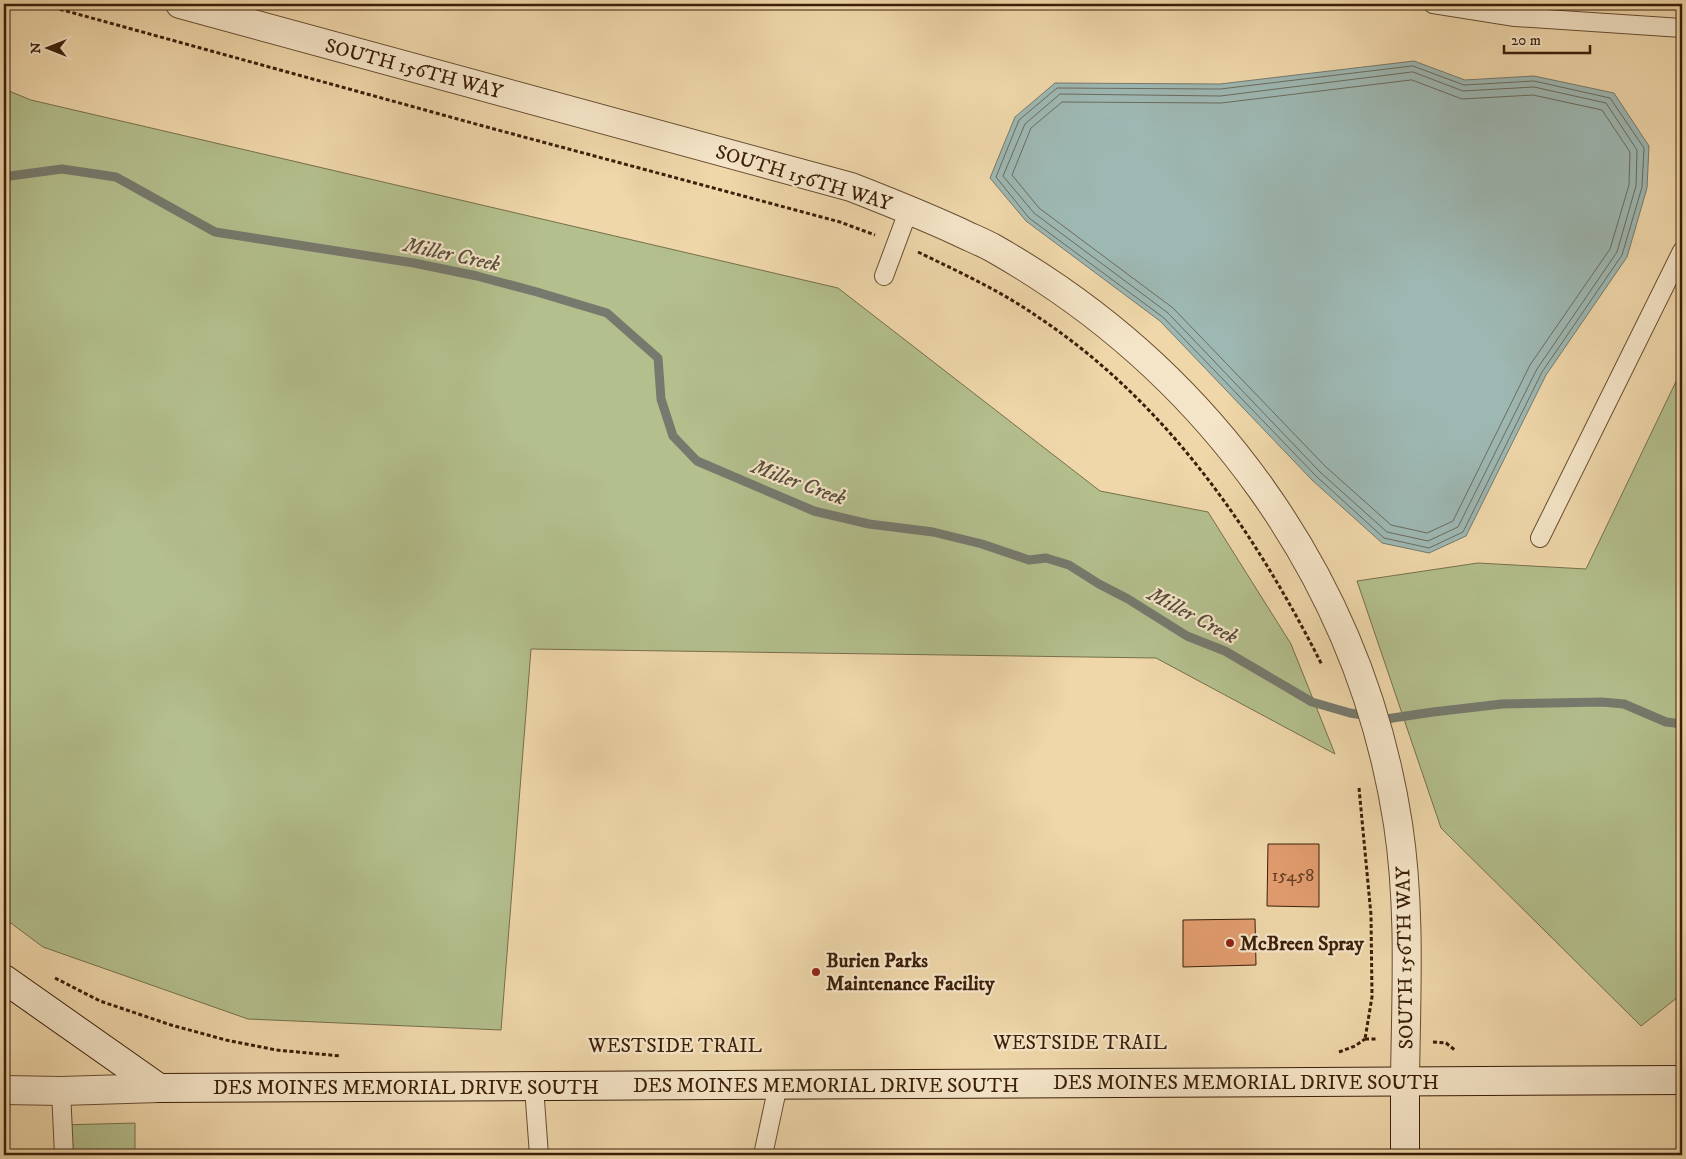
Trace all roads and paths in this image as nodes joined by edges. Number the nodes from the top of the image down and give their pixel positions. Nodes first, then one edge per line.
1 (41, 4) edge
2 (180, 4) edge
3 (1433, 4) edge
4 (1682, 28) edge
5 (909, 209) junction
6 (898, 242) junction
7 (1682, 251) edge
8 (884, 276) dead end
9 (1540, 538) dead end
10 (1326, 672) dead end
11 (1358, 784) dead end
12 (51, 975) dead end
13 (4, 979) edge
14 (1334, 1054) dead end
15 (345, 1057) dead end
16 (1682, 1080) edge
17 (1405, 1081) junction
18 (778, 1085) junction
19 (534, 1087) junction
20 (158, 1088) junction
21 (4, 1090) edge
22 (61, 1091) junction
23 (64, 1155) edge
24 (539, 1155) edge
25 (763, 1155) edge
26 (1405, 1155) edge

1 - 6 path
2 - 5 street, SOUTH 156TH WAY
3 - 4 lane
5 - 6 lane
5 - 17 street, SOUTH 156TH WAY
6 - 8 lane
6 - 10 path
7 - 9 lane
11 - 14 path
12 - 15 path
13 - 20 street
16 - 17 street, DES MOINES MEMORIAL DRIVE SOUTH
17 - 18 street, DES MOINES MEMORIAL DRIVE SOUTH
17 - 26 street, SOUTH 156TH WAY
18 - 19 street, DES MOINES MEMORIAL DRIVE SOUTH
18 - 25 lane
19 - 20 street, DES MOINES MEMORIAL DRIVE SOUTH
19 - 24 lane
20 - 22 street, DES MOINES MEMORIAL DRIVE SOUTH
21 - 22 street, DES MOINES MEMORIAL DRIVE SOUTH
22 - 23 lane

